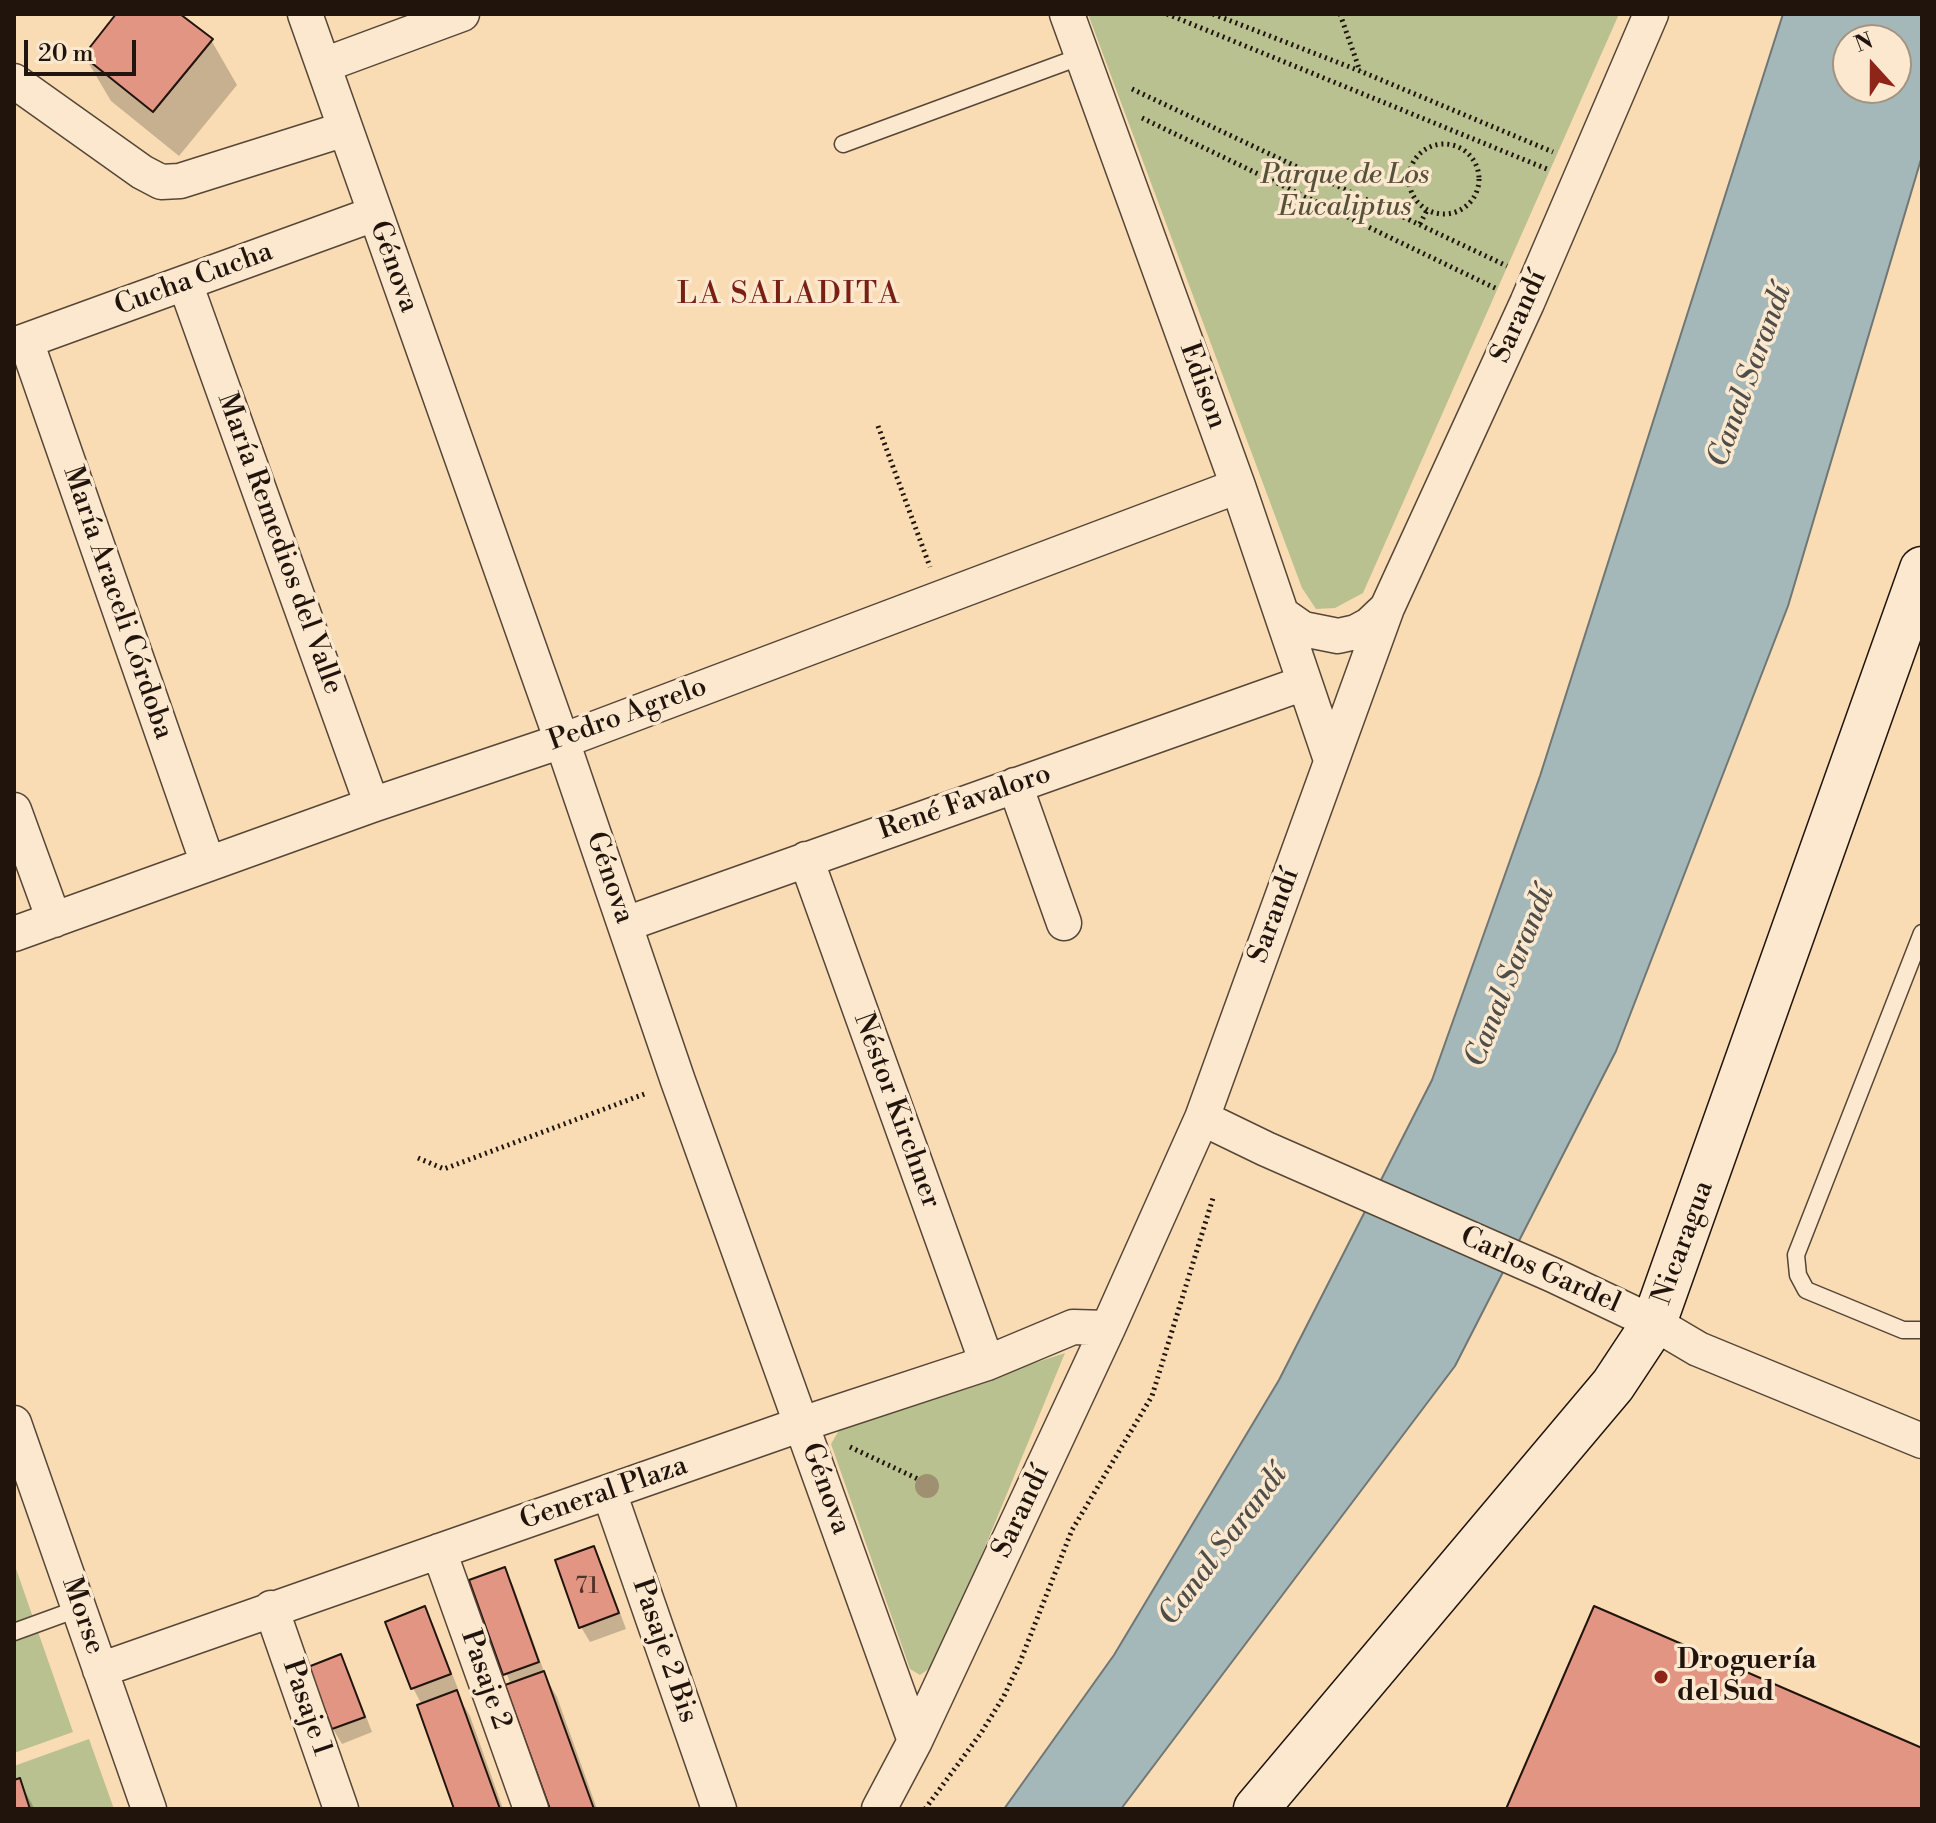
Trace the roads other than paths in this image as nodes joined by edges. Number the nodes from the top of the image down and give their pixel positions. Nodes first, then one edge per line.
1 (305, 14) edge
2 (462, 14) edge
3 (1067, 14) edge
4 (1651, 14) edge
5 (1082, 56) junction
6 (324, 65) junction
7 (14, 81) edge
8 (345, 129) junction
9 (843, 144) dead end
10 (374, 214) junction
11 (185, 283) junction
12 (20, 343) edge
13 (1238, 486) junction
14 (1922, 569) edge
15 (1387, 608) junction
16 (1283, 615) junction
17 (1304, 683) junction
18 (562, 741) junction
19 (1331, 760) junction
20 (1015, 785) junction
21 (372, 805) junction
22 (14, 810) edge
23 (806, 859) junction
24 (208, 864) junction
25 (54, 920) junction
26 (1064, 923) dead end
27 (626, 924) junction
28 (1922, 933) edge
29 (14, 934) edge
30 (1202, 1118) junction
31 (1654, 1323) junction
32 (1108, 1328) junction
33 (1922, 1330) edge
34 (987, 1363) junction
35 (14, 1423) edge
36 (802, 1424) junction
37 (1922, 1441) edge
38 (609, 1492) junction
39 (439, 1551) junction
40 (80, 1608) junction
41 (271, 1608) junction
42 (14, 1632) edge
43 (100, 1670) junction
44 (915, 1741) junction
45 (1258, 1808) edge
46 (149, 1809) edge
47 (341, 1809) edge
48 (531, 1809) edge
49 (719, 1809) edge
50 (879, 1809) edge

1 - 6 street, Génova
2 - 6 street
3 - 5 street, Edison
4 - 15 street, Sarandí
5 - 9 lane
5 - 13 street, Edison
6 - 8 street, Génova
7 - 8 street
8 - 10 street, Génova
10 - 11 street, Cucha Cucha
10 - 18 street, Génova
11 - 12 street, Cucha Cucha
11 - 21 street, María Remedios del Valle
12 - 24 street, María Araceli Córdoba
13 - 16 street, Edison
13 - 18 street, Pedro Agrelo
14 - 31 main road, Nicaragua
15 - 16 street
15 - 19 street, Sarandí
16 - 17 street, Edison
17 - 19 street, Edison
17 - 20 street, René Favaloro
18 - 21 street, Pedro Agrelo
18 - 27 street, Génova
19 - 30 street, Sarandí
20 - 23 street, René Favaloro
20 - 26 street
21 - 24 street, Pedro Agrelo
22 - 25 street
23 - 27 street, René Favaloro
23 - 34 street, Néstor Kirchner
24 - 25 street, Pedro Agrelo
25 - 29 street, Pedro Agrelo
27 - 36 street, Génova
28 - 33 lane
30 - 31 street, Carlos Gardel
30 - 32 street, Sarandí
31 - 37 street, Carlos Gardel
31 - 45 main road, Nicaragua
32 - 34 street, General Plaza
32 - 44 street, Sarandí
34 - 36 street, General Plaza
35 - 40 street, Morse
36 - 38 street, General Plaza
36 - 44 street, Génova
38 - 39 street, General Plaza
38 - 49 street, Pasaje 2 Bis
39 - 41 street, General Plaza
39 - 48 street, Pasaje 2
40 - 42 lane
40 - 43 street, Morse
41 - 43 street, General Plaza
41 - 47 street, Pasaje 1
43 - 46 street, Morse
44 - 50 street, Sarandí

